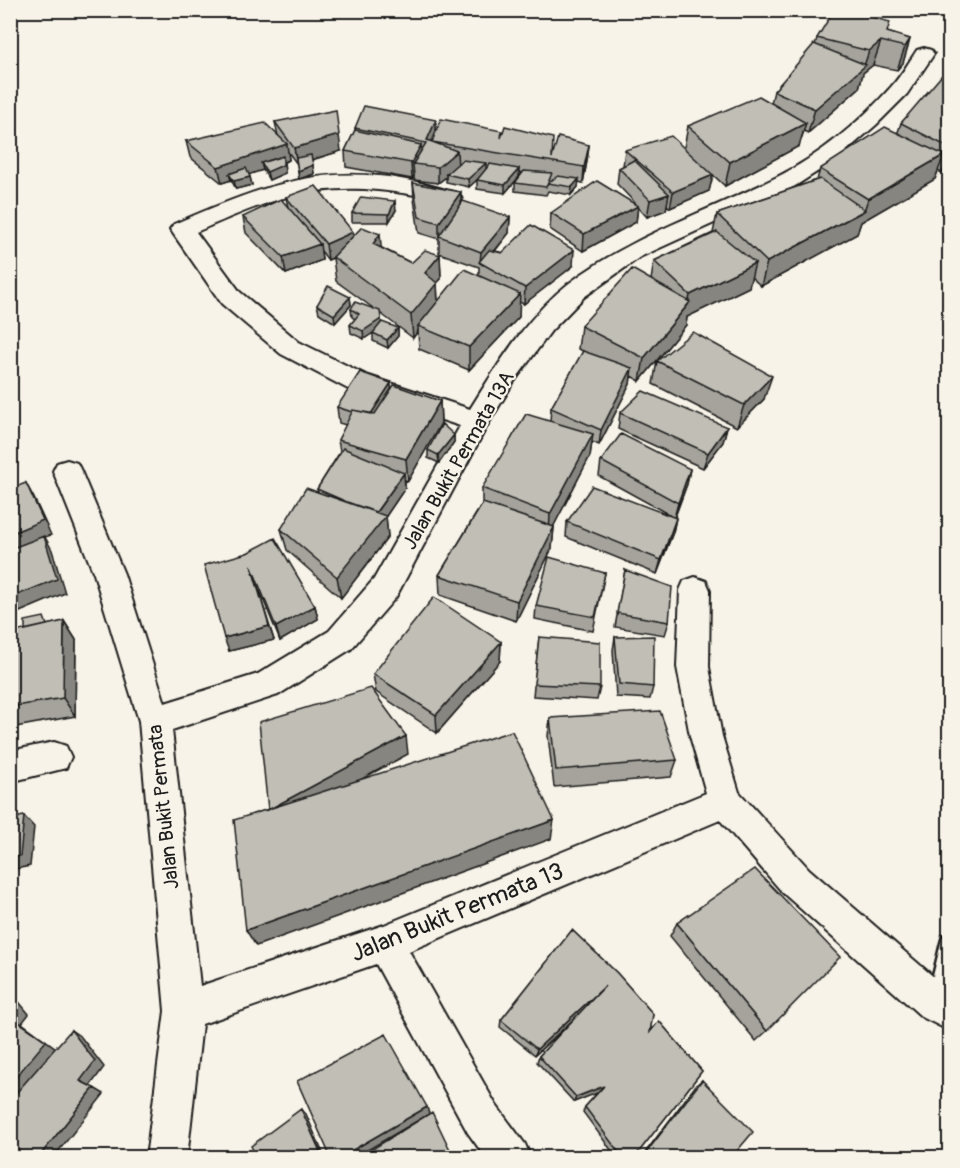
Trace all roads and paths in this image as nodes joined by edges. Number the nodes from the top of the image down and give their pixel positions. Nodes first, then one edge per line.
1 (924, 54) dead end
2 (466, 206) edge
3 (476, 421) junction
4 (67, 471) dead end
5 (694, 590) dead end
6 (155, 722) junction
7 (54, 757) dead end
8 (10, 767) edge
9 (725, 801) junction
10 (950, 943) edge
11 (384, 944) junction
12 (942, 1008) edge
13 (184, 1011) junction
14 (166, 1158) edge
15 (511, 1158) edge

1 - 3 street, Jalan Bukit Permata 13A
2 - 3 street
3 - 6 street, Jalan Bukit Permata 13A
4 - 6 street, Jalan Bukit Permata
5 - 9 street
6 - 13 street, Jalan Bukit Permata
7 - 8 street
9 - 11 street, Jalan Bukit Permata 13
9 - 12 street
10 - 12 lane
11 - 13 street, Jalan Bukit Permata 13
11 - 15 street
13 - 14 street, Jalan Bukit Permata

